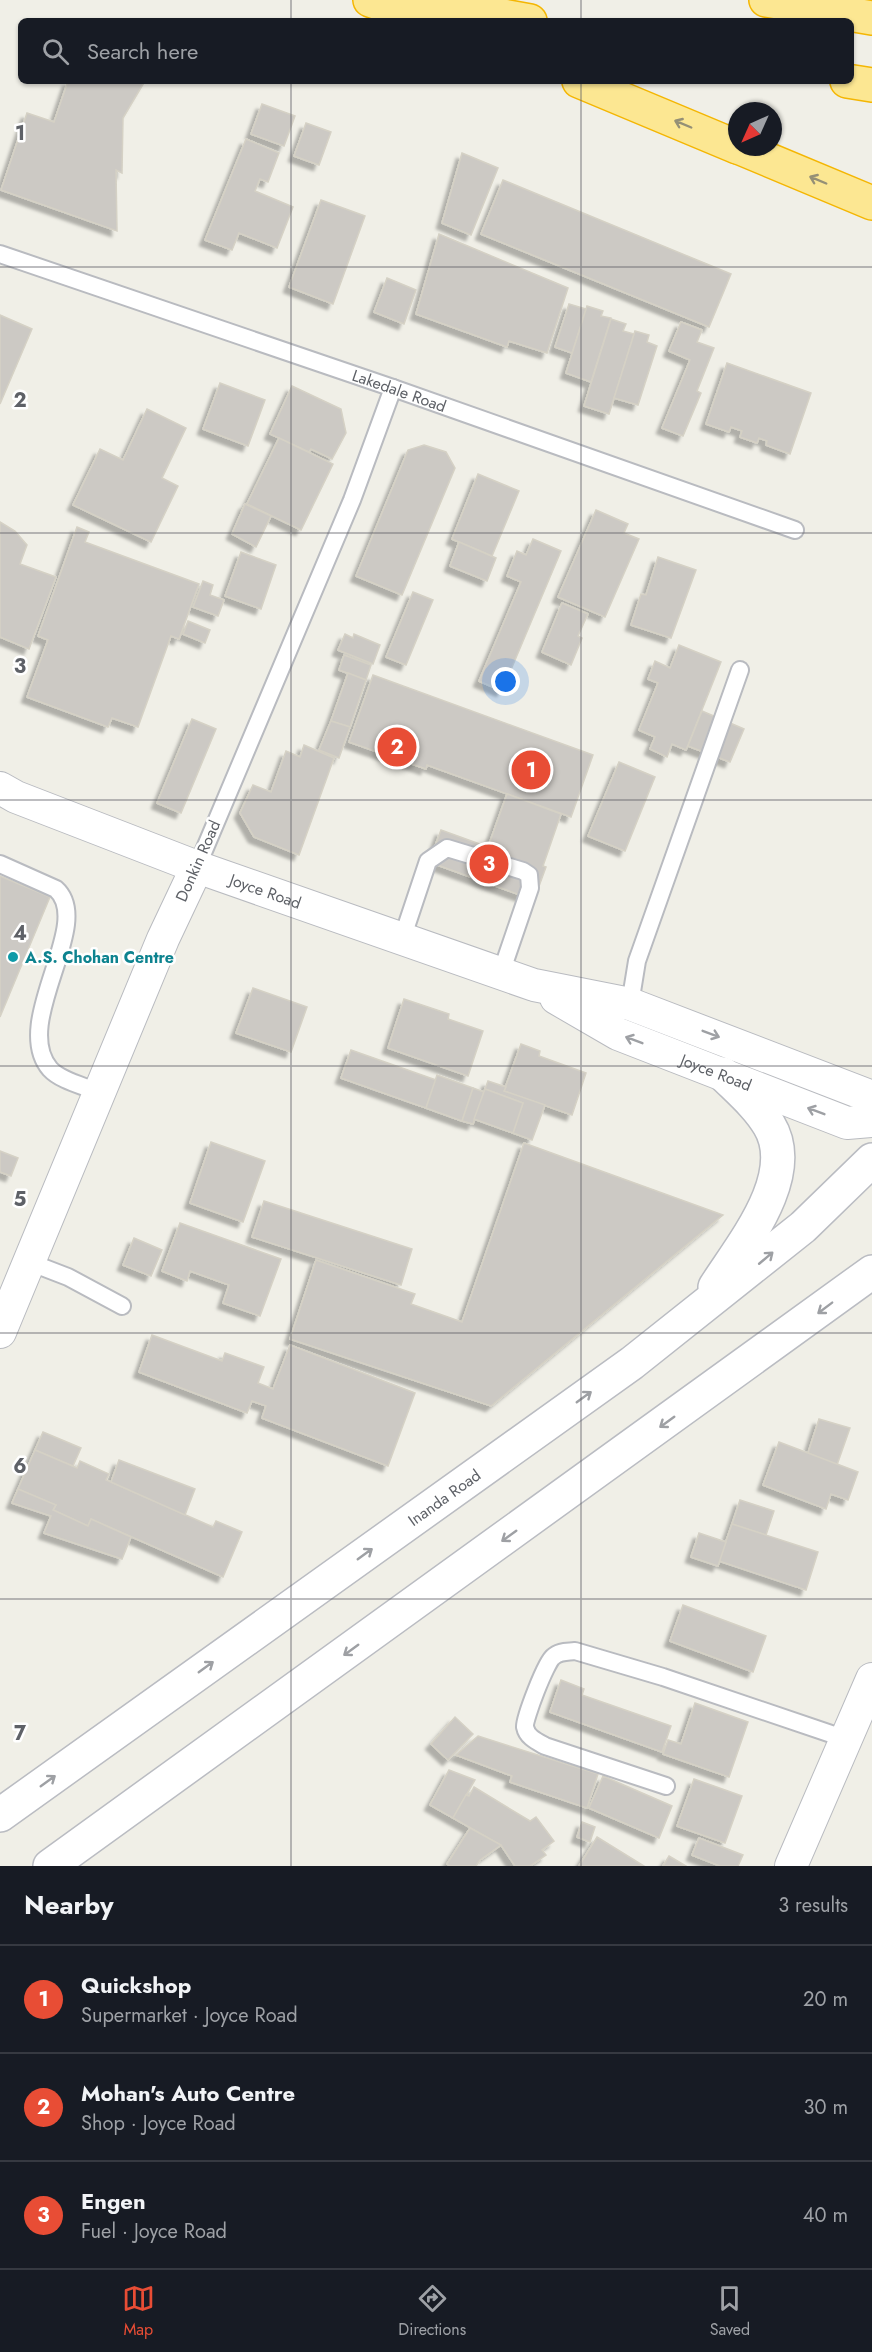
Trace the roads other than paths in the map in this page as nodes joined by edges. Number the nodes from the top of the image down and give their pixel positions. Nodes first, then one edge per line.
1 (370, 0) edge
2 (416, 0) edge
3 (766, 0) edge
4 (420, 18) edge
5 (514, 18) edge
6 (872, 18) edge
7 (854, 82) edge
8 (586, 84) edge
9 (872, 85) edge
10 (728, 143) edge
11 (759, 156) edge
12 (872, 203) edge
13 (0, 254) edge
14 (393, 388) junction
15 (795, 530) dead end
16 (741, 670) dead end
17 (0, 788) edge
18 (0, 864) edge
19 (197, 867) junction
20 (402, 939) junction
21 (501, 974) junction
22 (534, 985) junction
23 (630, 1004) junction
24 (723, 1074) junction
25 (99, 1093) junction
26 (872, 1097) edge
27 (872, 1121) edge
28 (872, 1160) edge
29 (29, 1262) junction
30 (872, 1272) edge
31 (122, 1306) dead end
32 (703, 1306) junction
33 (0, 1332) edge
34 (872, 1679) edge
35 (846, 1739) junction
36 (666, 1786) dead end
37 (0, 1815) edge
38 (50, 1866) edge
39 (791, 1866) edge

1 - 4 highway
2 - 5 highway
3 - 6 highway
7 - 9 highway
10 -> 8 highway
12 -> 11 highway
13 - 14 lane, Lakedale Road
14 - 15 lane, Lakedale Road
14 - 19 lane, Donkin Road
16 - 23 lane
17 - 19 street, Joyce Road
18 - 25 lane
19 - 20 street, Joyce Road
19 - 25 street, Donkin Road
20 - 21 street, Joyce Road
20 - 21 lane
21 - 22 street, Joyce Road
22 - 23 street, Joyce Road
24 -> 22 street, Joyce Road
23 -> 26 street, Joyce Road
27 -> 24 street, Joyce Road
24 - 32 main road
25 - 29 street, Donkin Road
32 -> 28 main road, Inanda Road
29 - 31 lane
29 - 33 street, Donkin Road
30 -> 38 main road
37 -> 32 main road, Inanda Road
34 - 35 street
35 - 36 lane
35 - 39 street

